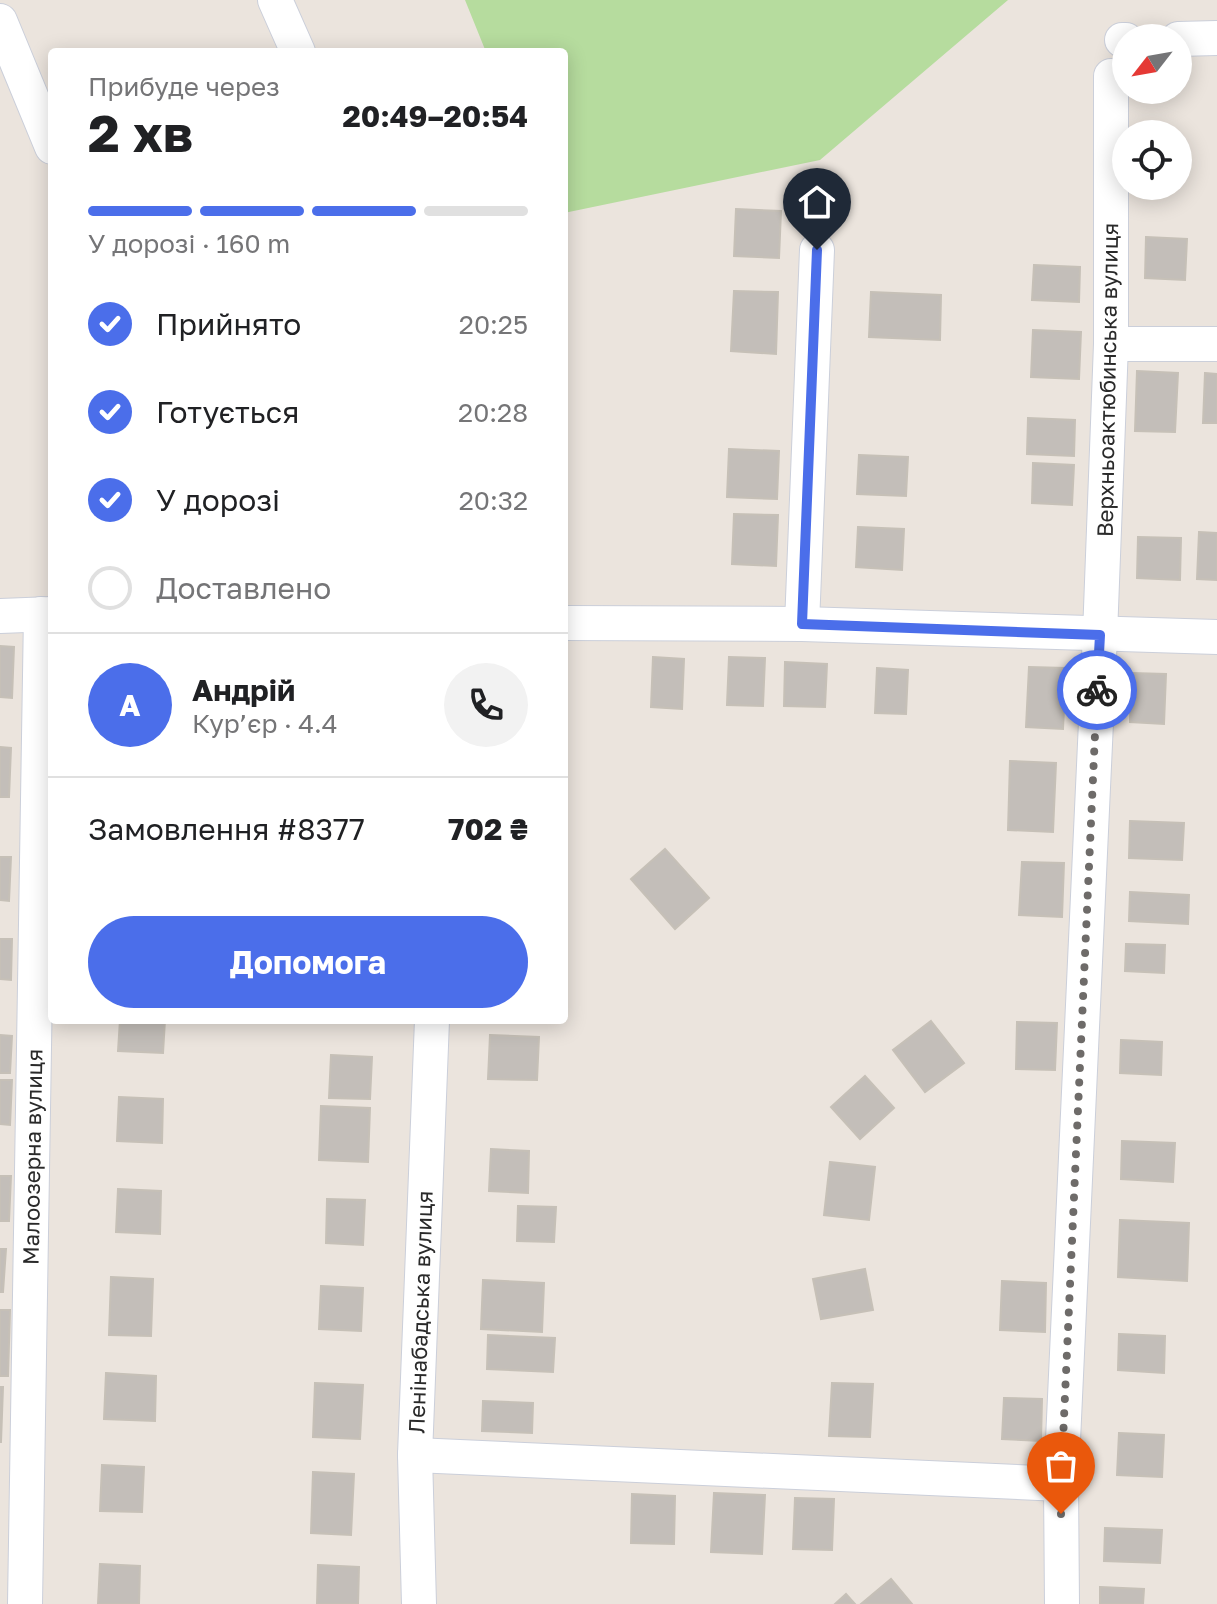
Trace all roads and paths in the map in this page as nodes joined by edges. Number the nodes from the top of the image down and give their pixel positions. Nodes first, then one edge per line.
1 (275, 0) edge
2 (0, 21) edge
3 (1217, 38) edge
4 (1192, 39) edge
5 (296, 48) edge
6 (1111, 76) dead end
7 (48, 137) edge
8 (817, 250) dead end
9 (1111, 344) junction
10 (1217, 344) edge
11 (46, 614) edge
12 (0, 616) edge
13 (568, 623) edge
14 (802, 624) junction
15 (1100, 635) junction
16 (1217, 637) edge
17 (432, 1024) edge
18 (415, 1455) junction
19 (1061, 1484) junction
20 (25, 1604) edge
21 (419, 1604) edge
22 (1062, 1604) edge

1 - 5 street
2 - 7 street
3 - 4 street
6 - 9 street, Верхньоактюбинська вулиця
8 - 14 street
9 - 10 street
9 - 15 street, Верхньоактюбинська вулиця
11 - 12 street
11 - 20 street, Малоозерна вулиця
13 - 14 street
14 - 15 street
15 - 16 street
15 - 19 street
17 - 18 street, Ленінабадська вулиця
18 - 19 street
18 - 21 street, Ленінабадська вулиця
19 - 22 street

